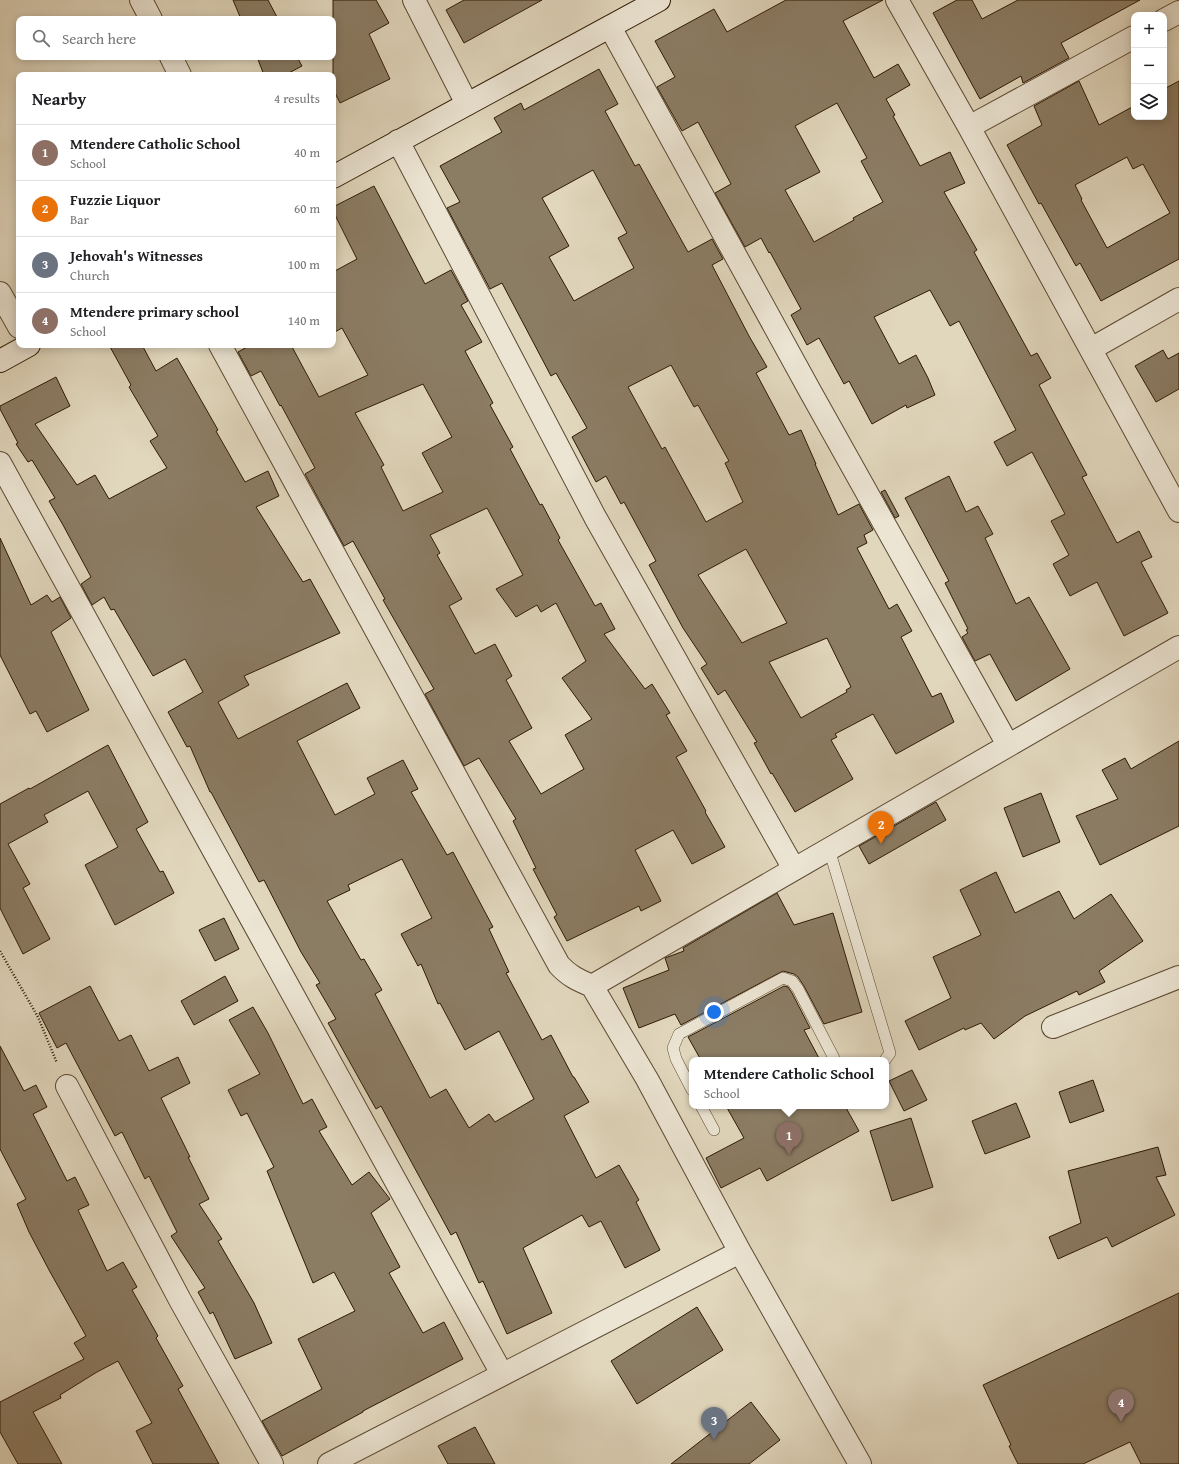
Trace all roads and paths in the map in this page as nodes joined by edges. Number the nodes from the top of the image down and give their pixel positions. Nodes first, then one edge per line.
1 (141, 0) edge
2 (414, 0) edge
3 (659, 0) edge
4 (897, 0) edge
5 (1179, 12) edge
6 (149, 16) edge
7 (1167, 18) edge
8 (610, 26) junction
9 (1131, 39) edge
10 (172, 60) edge
11 (178, 72) edge
12 (467, 104) junction
13 (969, 127) junction
14 (398, 141) junction
15 (336, 175) edge
16 (0, 293) edge
17 (1179, 299) edge
18 (16, 322) edge
19 (24, 348) edge
20 (222, 348) edge
21 (1090, 349) junction
22 (0, 361) edge
23 (0, 463) edge
24 (1179, 511) edge
25 (1179, 647) edge
26 (1008, 744) junction
27 (829, 849) junction
28 (794, 869) junction
29 (0, 951) edge
30 (1179, 977) edge
31 (592, 986) junction
32 (1053, 1027) dead end
33 (833, 1057) edge
34 (887, 1057) edge
35 (689, 1084) edge
36 (66, 1086) joint
37 (703, 1109) edge
38 (714, 1130) dead end
39 (740, 1252) junction
40 (502, 1374) junction
41 (856, 1463) edge
42 (272, 1464) edge
43 (329, 1464) edge

1 - 6 street
2 - 12 street
3 - 8 street
4 - 13 street
5 - 7 street
8 - 12 street
8 - 26 street
9 - 13 street
10 - 11 street
12 - 14 street
13 - 21 street
14 - 15 street
14 - 28 street
16 - 18 street
17 - 21 street
19 - 22 street
20 - 31 street
21 - 24 street
23 - 40 street
25 - 26 street
26 - 27 street
27 - 28 street
27 - 34 lane
28 - 31 street
29 - 36 path
30 - 32 street
31 - 39 street
33 - 35 lane
36 - 42 street
37 - 38 lane
39 - 40 street
39 - 41 street
40 - 43 street

